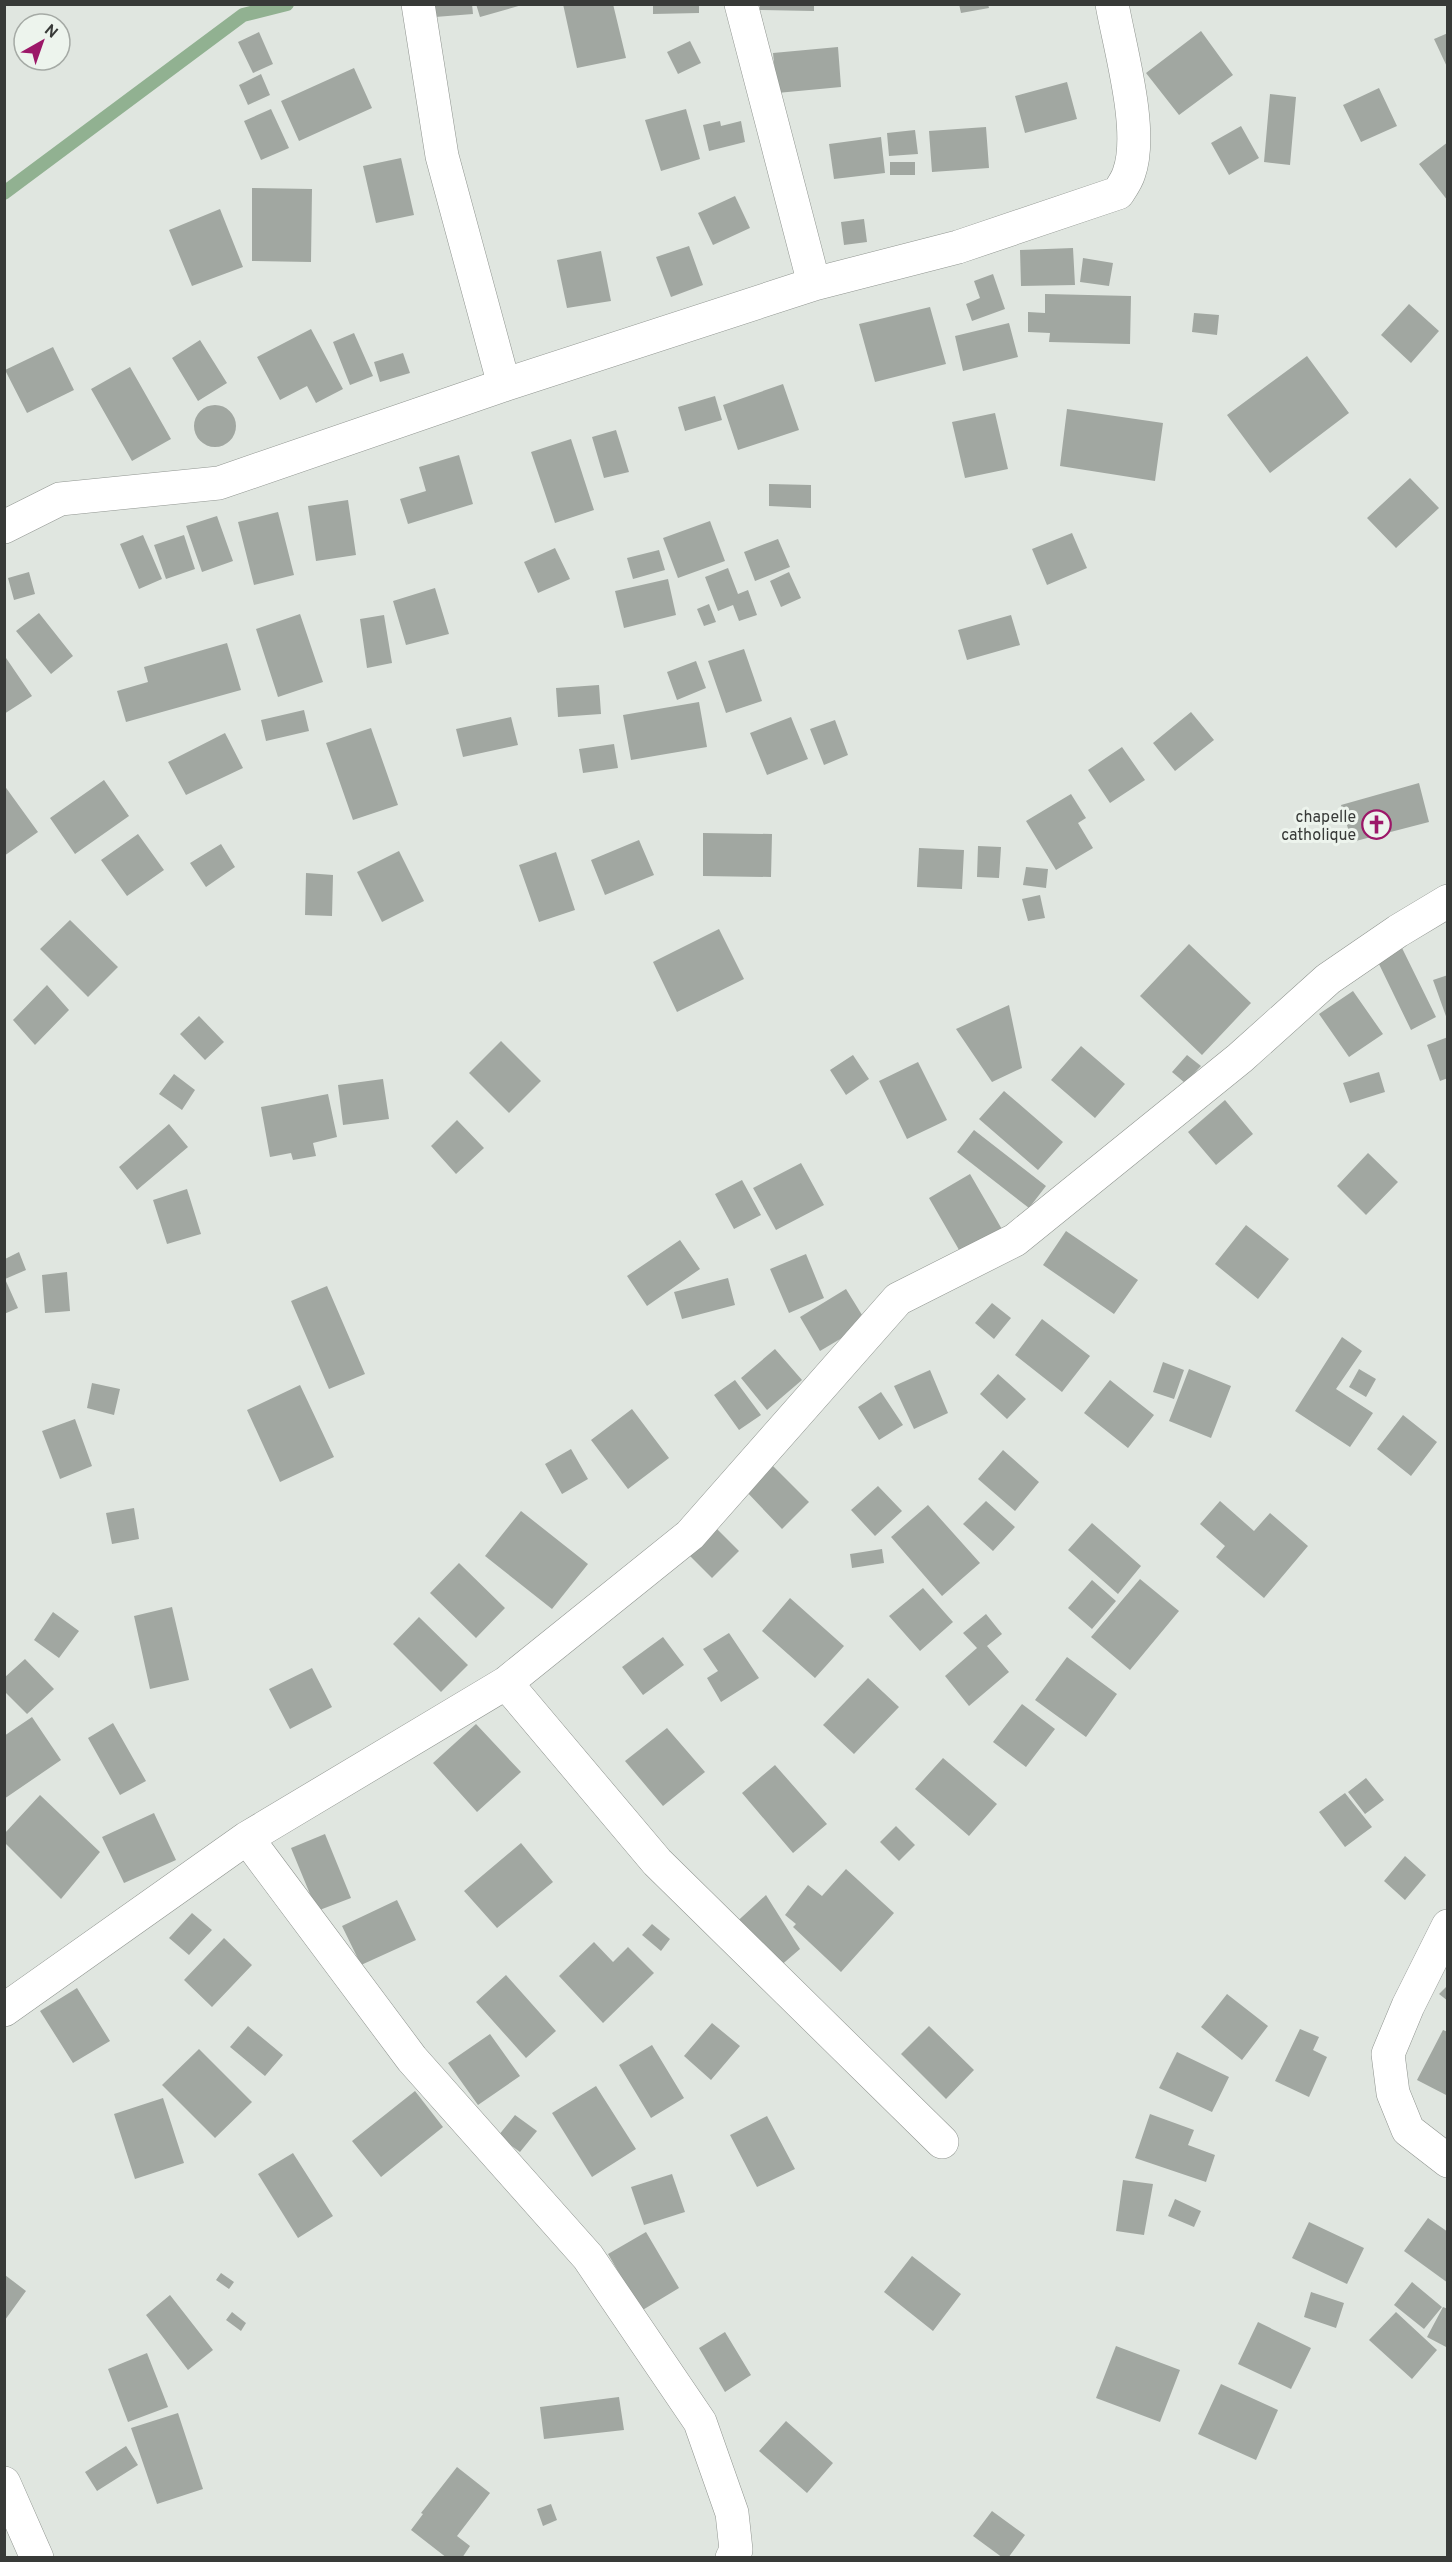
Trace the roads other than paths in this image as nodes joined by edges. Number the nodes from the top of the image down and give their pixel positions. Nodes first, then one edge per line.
1 (418, 4) edge
2 (741, 4) edge
3 (1112, 4) edge
4 (814, 284) junction
5 (504, 385) junction
6 (4, 527) edge
7 (1448, 901) edge
8 (506, 1683) junction
9 (247, 1838) junction
10 (1448, 1926) edge
11 (4, 2010) edge
12 (942, 2142) dead end
13 (1448, 2161) edge
14 (4, 2484) edge
15 (37, 2558) edge
16 (732, 2558) edge

1 - 5 street
2 - 4 street
3 - 4 street
4 - 5 street
5 - 6 street
7 - 8 street
8 - 9 street
8 - 12 street
9 - 11 street
9 - 16 street
10 - 13 street
14 - 15 street

